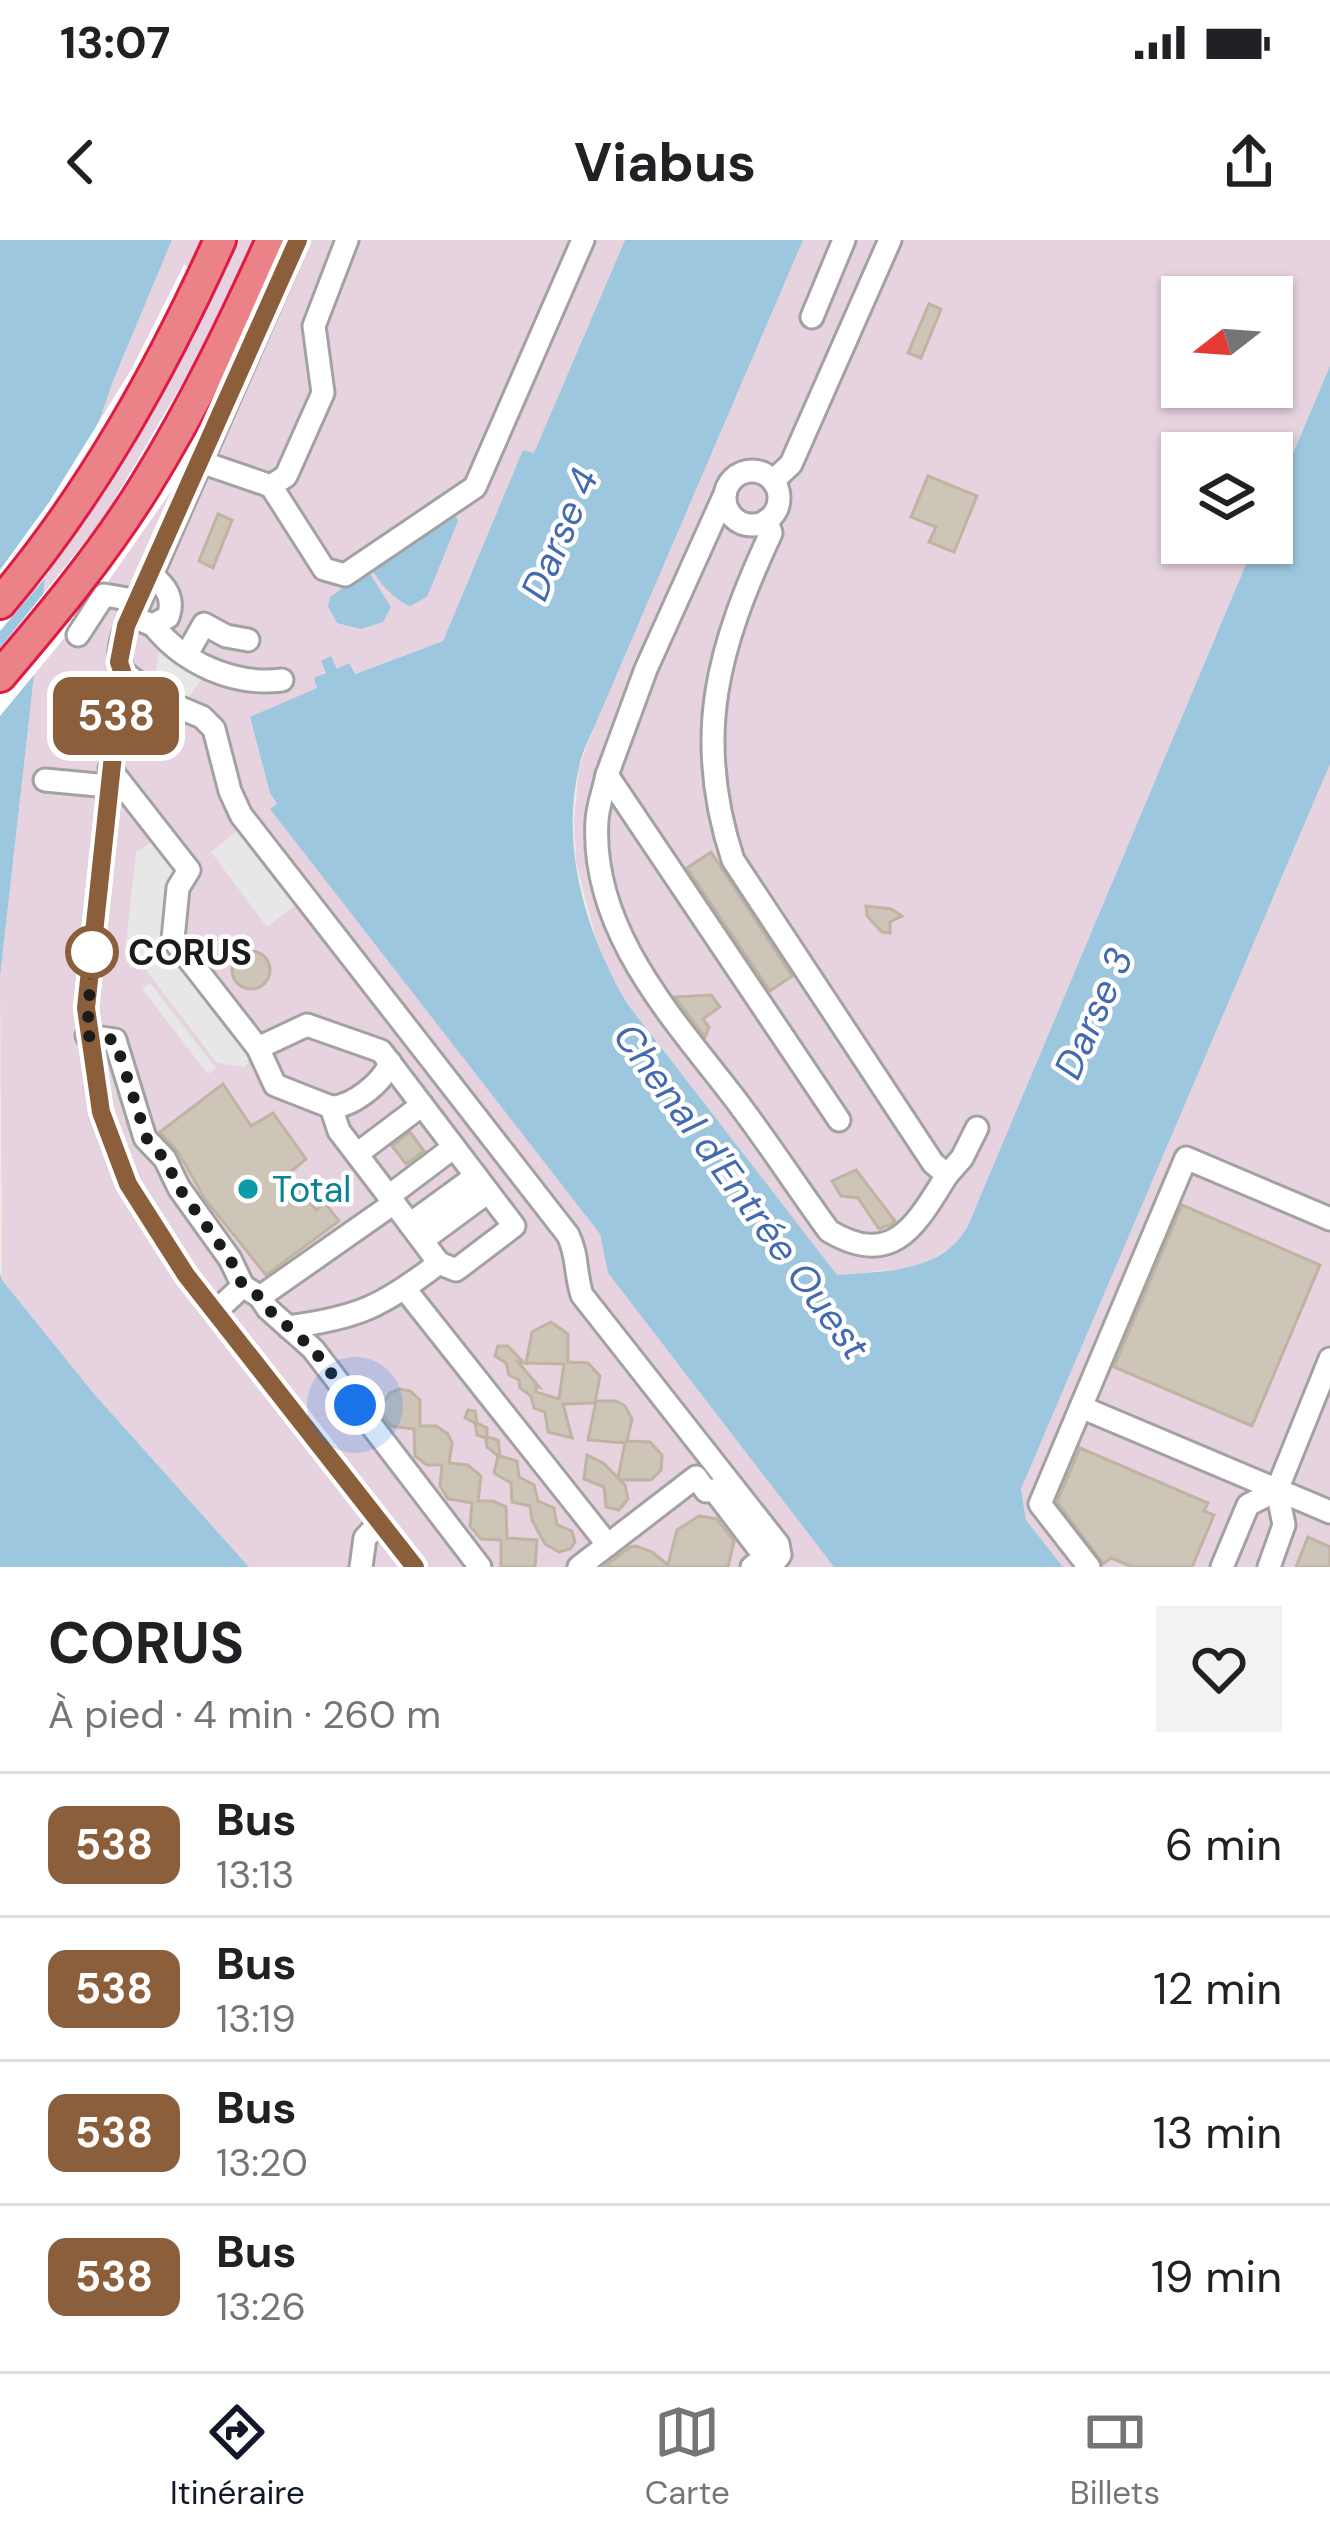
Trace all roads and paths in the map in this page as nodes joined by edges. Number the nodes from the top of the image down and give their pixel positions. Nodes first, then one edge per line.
1 (220, 240) edge
2 (272, 240) edge
3 (298, 240) edge
4 (336, 240) edge
5 (346, 240) edge
6 (583, 240) edge
7 (844, 240) edge
8 (890, 240) edge
9 (812, 317) dead end
10 (316, 404) junction
11 (201, 462) junction
12 (773, 481) junction
13 (271, 486) junction
14 (725, 494) junction
15 (767, 520) junction
16 (151, 574) junction
17 (0, 602) edge
18 (142, 615) junction
19 (78, 635) dead end
20 (248, 640) dead end
21 (187, 654) junction
22 (124, 672) junction
23 (0, 676) edge
24 (282, 680) dead end
25 (607, 775) junction
26 (109, 777) junction
27 (45, 780) dead end
28 (87, 1036) junction
29 (258, 1048) junction
30 (390, 1062) junction
31 (418, 1099) junction
32 (331, 1107) junction
33 (839, 1120) dead end
34 (977, 1128) dead end
35 (352, 1149) junction
36 (476, 1175) junction
37 (946, 1175) junction
38 (1330, 1219) edge
39 (412, 1226) junction
40 (405, 1289) junction
41 (251, 1292) junction
42 (215, 1312) junction
43 (287, 1327) junction
44 (1330, 1359) edge
45 (1081, 1407) junction
46 (1276, 1490) junction
47 (1330, 1512) edge
48 (380, 1522) junction
49 (608, 1546) junction
50 (361, 1567) edge
51 (415, 1567) edge
52 (480, 1567) edge
53 (579, 1567) edge
54 (752, 1567) edge
55 (771, 1567) edge
56 (1089, 1567) edge
57 (1222, 1567) edge
58 (1269, 1567) edge

1 - 17 highway
2 - 23 highway
3 - 11 street
4 - 10 street
5 - 10 street
6 - 13 street
7 - 9 street
8 - 12 street
10 - 13 street
11 - 13 street
11 - 16 street
12 - 14 street
12 - 15 street
14 - 15 street
14 - 25 street
15 - 37 street
16 - 18 street
16 - 18 street
18 - 19 street
18 - 21 street
18 - 22 street
20 - 21 street
21 - 24 street
22 - 26 street
22 - 55 street
25 - 33 street
25 - 37 street
26 - 27 street
26 - 28 street
26 - 29 street
28 - 41 street
28 - 42 street
29 - 30 street
29 - 32 street
30 - 31 street
30 - 32 street
31 - 35 street
31 - 36 street
32 - 35 street
34 - 37 street
35 - 39 street
36 - 39 street
36 - 39 street
36 - 39 street
38 - 45 street
39 - 40 street
39 - 41 street
40 - 43 street
40 - 49 street
41 - 42 street
41 - 43 street
42 - 48 street
43 - 52 street
44 - 46 street
45 - 46 street
45 - 56 street
46 - 47 street
46 - 57 street
46 - 58 street
48 - 50 street
48 - 51 street
49 - 53 street
49 - 54 street

